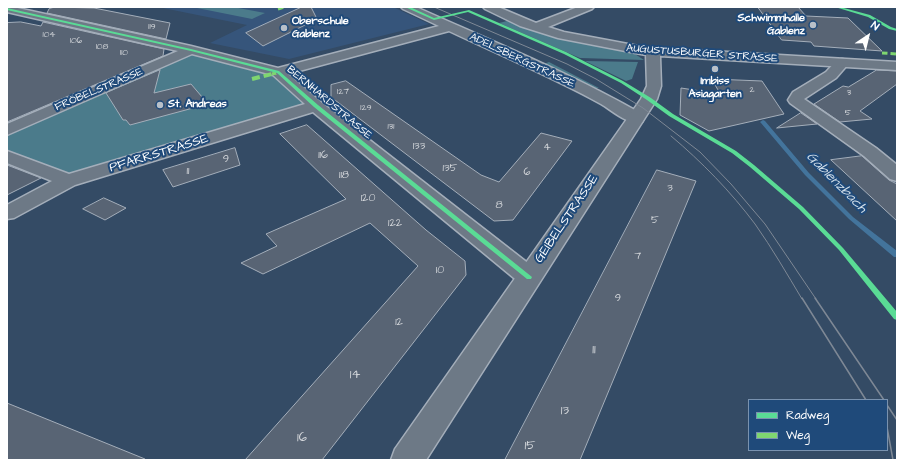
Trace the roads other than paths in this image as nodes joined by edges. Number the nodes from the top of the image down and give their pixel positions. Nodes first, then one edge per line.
1 (39, 7) edge
2 (407, 7) edge
3 (489, 7) edge
4 (588, 7) edge
5 (7, 9) edge
6 (23, 13) junction
7 (7, 18) edge
8 (450, 27) junction
9 (537, 27) junction
10 (191, 50) junction
11 (653, 52) junction
12 (842, 63) junction
13 (897, 66) edge
14 (278, 72) junction
15 (316, 106) junction
16 (636, 118) junction
17 (7, 130) edge
18 (7, 156) edge
19 (897, 175) edge
20 (68, 181) junction
21 (7, 213) edge
22 (528, 277) junction
23 (407, 460) edge

1 - 6 street
2 - 8 street, ADELSBERGSTRASSE
3 - 9 street, AUGUSTUSBURGER STRASSE
4 - 9 street
5 - 6 street, BERNHARDSTRASSE
6 - 7 street
6 - 10 street, BERNHARDSTRASSE
8 - 14 street
8 - 16 street, ADELSBERGSTRASSE
9 - 11 street, AUGUSTUSBURGER STRASSE
10 - 14 street, BERNHARDSTRASSE
10 - 17 street, FRÖBELSTRASSE
11 - 12 street, AUGUSTUSBURGER STRASSE
11 - 16 street, GEIBELSTRASSE
12 - 13 street, AUGUSTUSBURGER STRASSE
12 - 19 street
14 - 15 street, BERNHARDSTRASSE
15 - 20 street, PFARRSTRASSE
15 - 22 street, BERNHARDSTRASSE
16 - 22 street, GEIBELSTRASSE
18 - 20 street
20 - 21 street, PFARRSTRASSE
22 - 23 street, GEIBELSTRASSE

